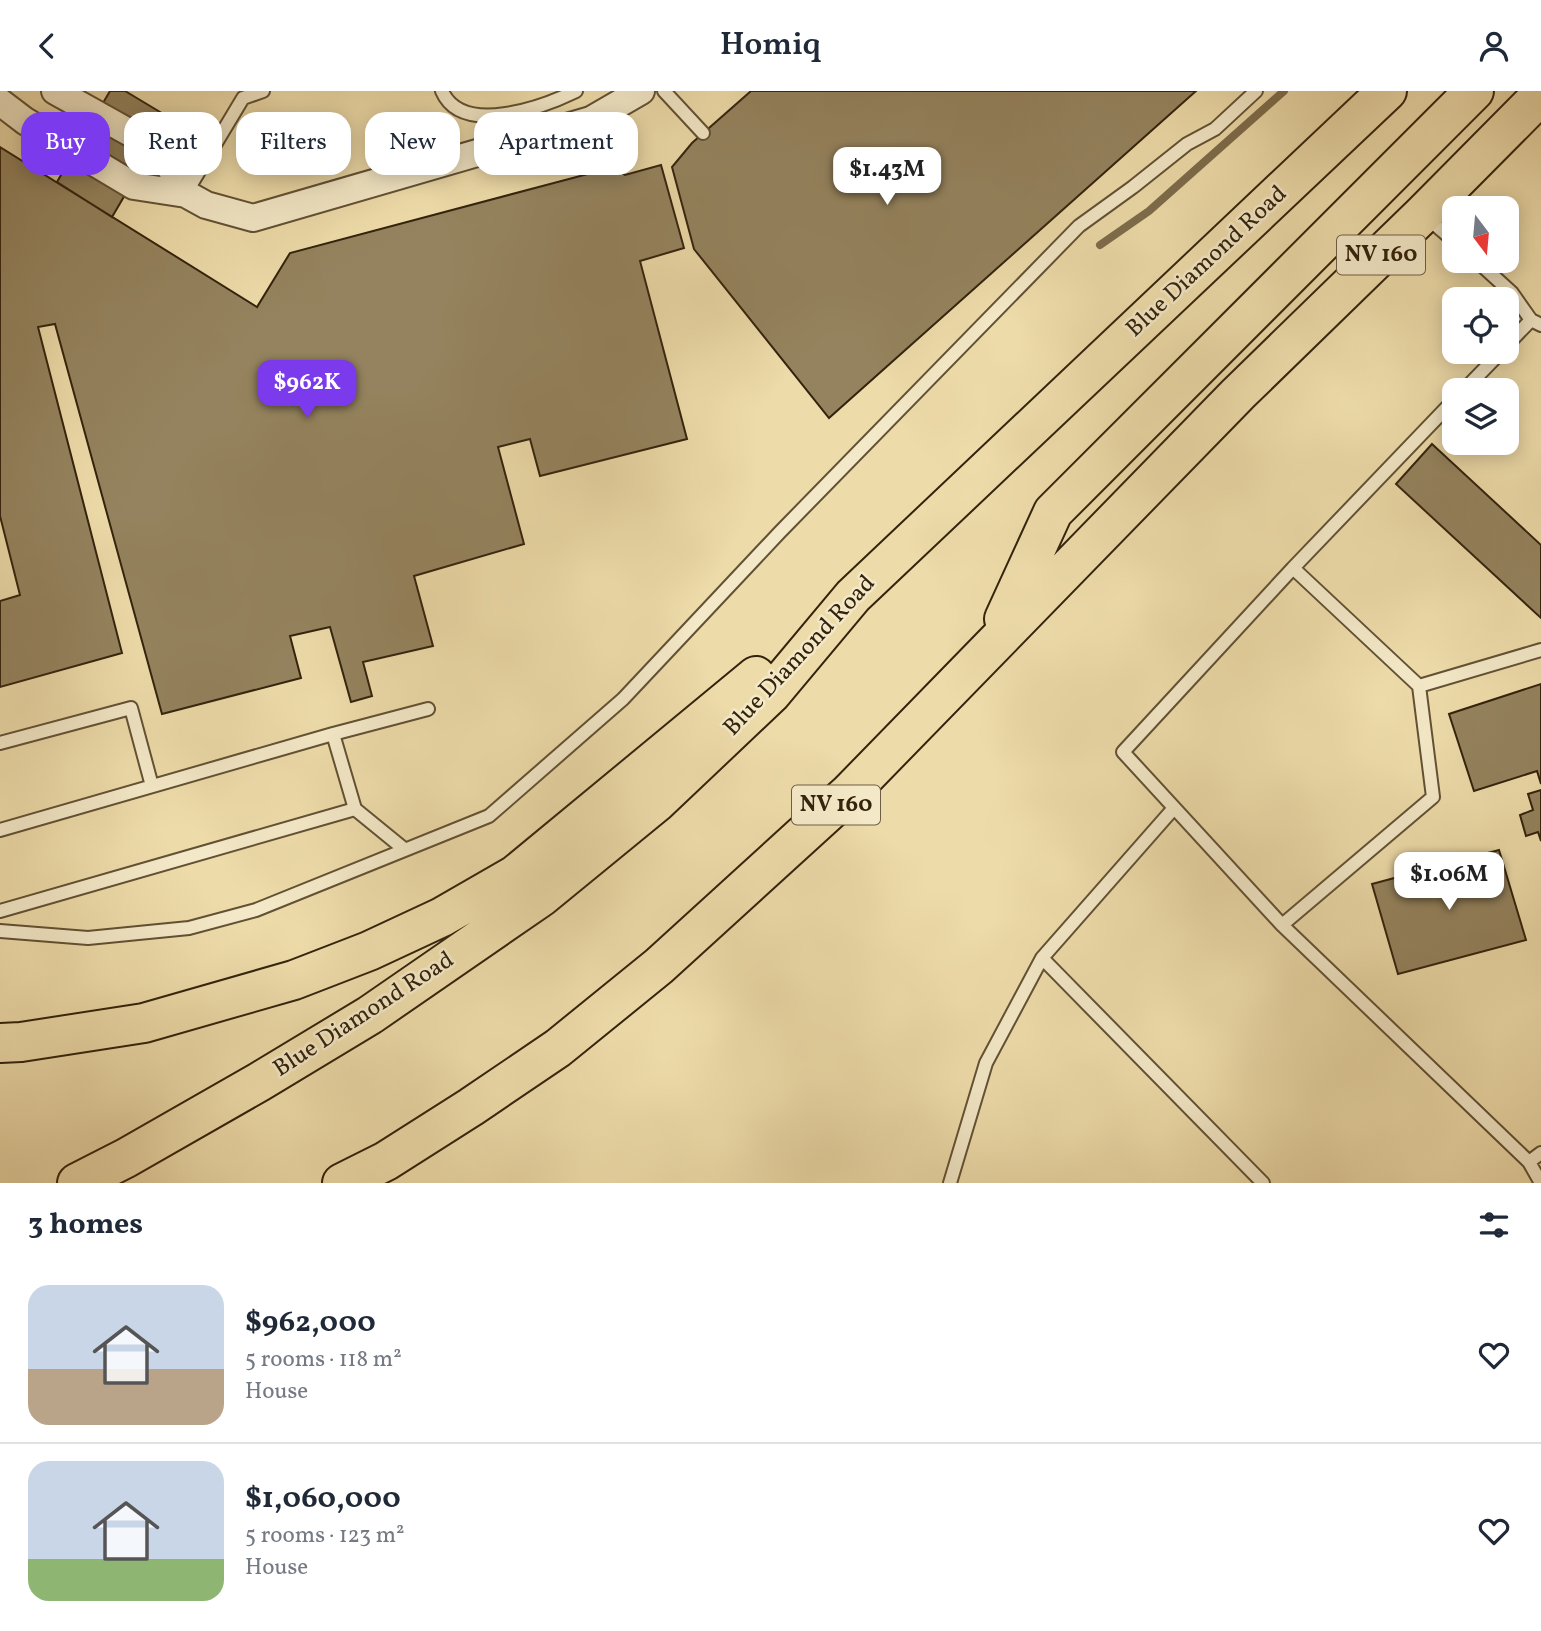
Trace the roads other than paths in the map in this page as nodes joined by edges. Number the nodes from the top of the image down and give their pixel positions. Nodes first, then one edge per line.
1 (55, 91) edge
2 (263, 91) edge
3 (442, 91) edge
4 (576, 91) edge
5 (641, 91) edge
6 (664, 91) edge
7 (1256, 91) edge
8 (1387, 91) edge
9 (1474, 91) edge
10 (0, 102) edge
11 (1535, 108) edge
12 (703, 133) dead end
13 (186, 194) junction
14 (1423, 214) junction
15 (1442, 231) edge
16 (1490, 273) edge
17 (1536, 323) edge
18 (1519, 336) edge
19 (1489, 364) edge
20 (1476, 378) edge
21 (1442, 413) edge
22 (1293, 568) junction
23 (853, 597) junction
24 (991, 646) junction
25 (1541, 650) edge
26 (1419, 687) junction
27 (428, 709) dead end
28 (333, 734) junction
29 (0, 743) edge
30 (152, 786) junction
31 (1174, 808) junction
32 (355, 809) junction
33 (0, 830) edge
34 (404, 849) junction
35 (0, 911) edge
36 (1282, 925) junction
37 (0, 931) edge
38 (1042, 958) junction
39 (0, 1043) edge
40 (1541, 1153) edge
41 (1529, 1162) junction
42 (375, 1172) edge
43 (77, 1183) edge
44 (342, 1183) edge
45 (950, 1183) edge
46 (1263, 1183) edge
47 (1541, 1183) edge

1 - 13 street
2 - 13 lane
3 - 4 lane
5 - 13 street
6 - 12 lane
7 - 34 lane
8 - 23 highway, Blue Diamond Road
9 - 24 highway
10 - 13 street
11 - 14 highway, NV 160
14 - 15 lane
14 - 24 highway, NV 160
16 - 17 lane
17 - 18 lane
19 - 20 lane
21 - 22 lane
22 - 26 lane
22 - 31 lane
23 - 39 highway
23 - 43 highway, Blue Diamond Road
24 - 42 highway, NV 160
25 - 26 lane
26 - 36 lane
27 - 28 lane
28 - 30 lane
28 - 32 lane
29 - 30 lane
30 - 33 lane
31 - 36 lane
31 - 38 lane
32 - 34 lane
32 - 35 lane
34 - 37 lane
36 - 41 lane
38 - 45 lane
38 - 46 lane
40 - 41 lane
41 - 47 lane
42 - 44 highway, NV 160

